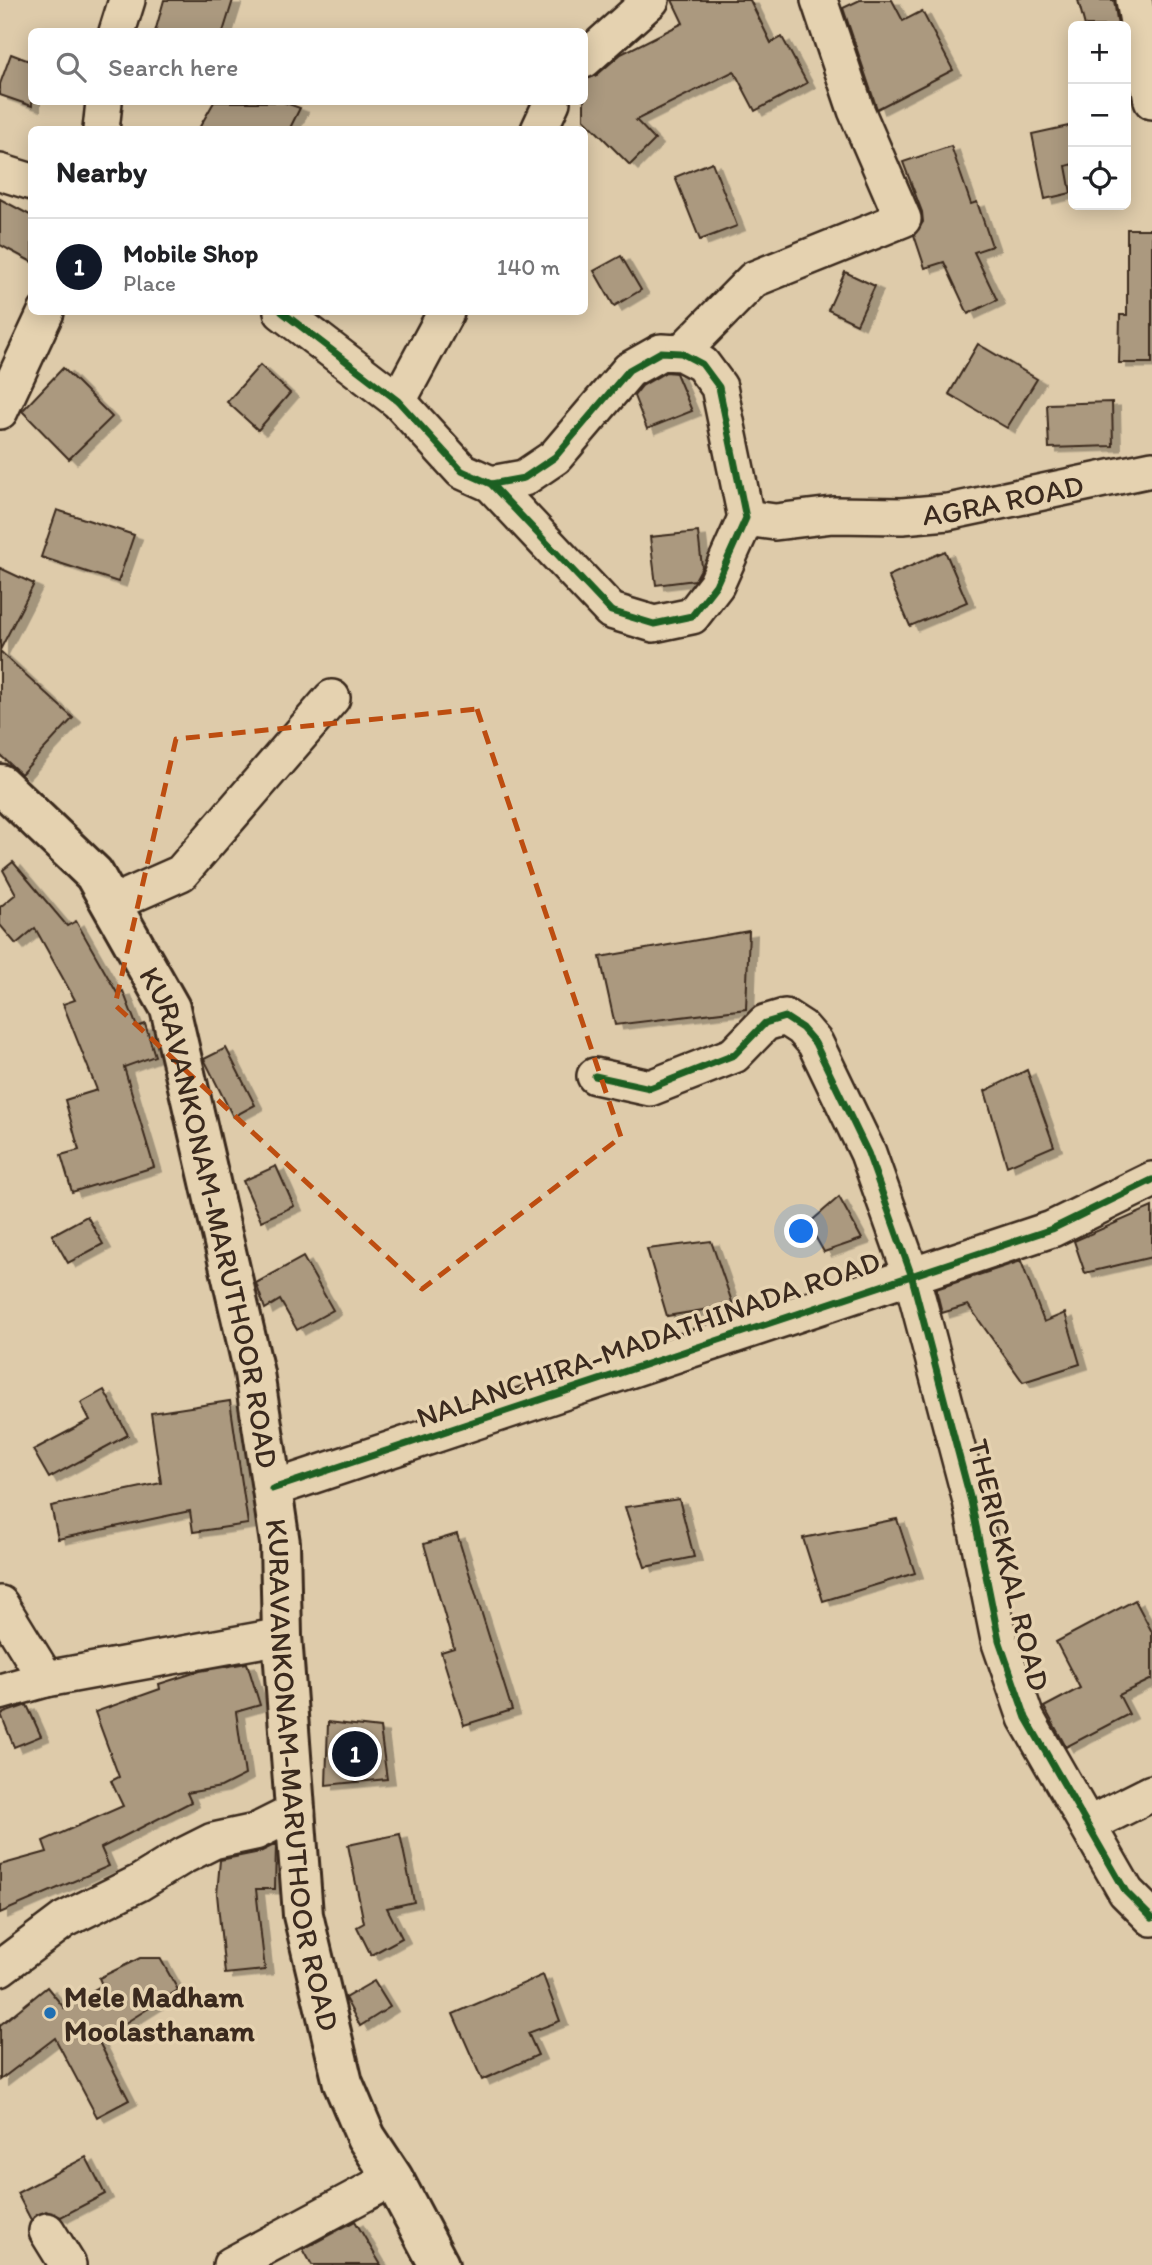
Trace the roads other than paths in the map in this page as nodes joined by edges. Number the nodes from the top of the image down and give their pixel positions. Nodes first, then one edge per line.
1 (127, 0) edge
2 (651, 0) edge
3 (819, 0) edge
4 (1135, 0) edge
5 (118, 28) edge
6 (588, 56) edge
7 (1152, 102) edge
8 (104, 105) edge
9 (551, 105) edge
10 (102, 126) edge
11 (541, 126) edge
12 (0, 172) edge
13 (28, 181) edge
14 (45, 315) edge
15 (286, 315) edge
16 (444, 315) edge
17 (681, 353) junction
18 (398, 401) junction
19 (0, 411) edge
20 (1152, 469) edge
21 (491, 484) junction
22 (746, 518) junction
23 (332, 698) dead end
24 (0, 784) edge
25 (111, 904) junction
26 (595, 1076) dead end
27 (1152, 1180) edge
28 (911, 1274) junction
29 (272, 1489) junction
30 (0, 1604) edge
31 (282, 1636) junction
32 (46, 1679) junction
33 (0, 1692) edge
34 (1152, 1793) edge
35 (297, 1811) junction
36 (1088, 1825) junction
37 (1152, 1918) edge
38 (0, 1968) edge
39 (393, 2178) junction
40 (47, 2231) dead end
41 (68, 2265) edge
42 (231, 2265) edge
43 (439, 2265) edge

1 - 5 street
2 - 6 street
3 - 17 street
4 - 7 street
8 - 10 street
9 - 11 street
12 - 13 street
14 - 19 street
15 - 18 street
16 - 18 street
17 - 21 street
17 - 22 street
18 - 21 street
20 - 22 street, AGRA ROAD
21 - 22 street
23 - 25 street
24 - 25 main road, KURAVANKONAM-MARUTHOOR ROAD
25 - 29 main road, KURAVANKONAM-MARUTHOOR ROAD
26 - 28 street, THERICKKAL ROAD
27 - 28 street, NALANCHIRA-MADATHINADA ROAD
28 - 29 street, NALANCHIRA-MADATHINADA ROAD
28 - 36 street, THERICKKAL ROAD
29 - 31 main road, KURAVANKONAM-MARUTHOOR ROAD
30 - 32 street
31 - 32 street
31 - 35 main road, KURAVANKONAM-MARUTHOOR ROAD
32 - 33 street
34 - 36 street
35 - 38 street
35 - 39 main road, KURAVANKONAM-MARUTHOOR ROAD
36 - 37 street, THERICKKAL ROAD
39 - 42 street
39 - 43 main road, KURAVANKONAM-MARUTHOOR ROAD
40 - 41 street

